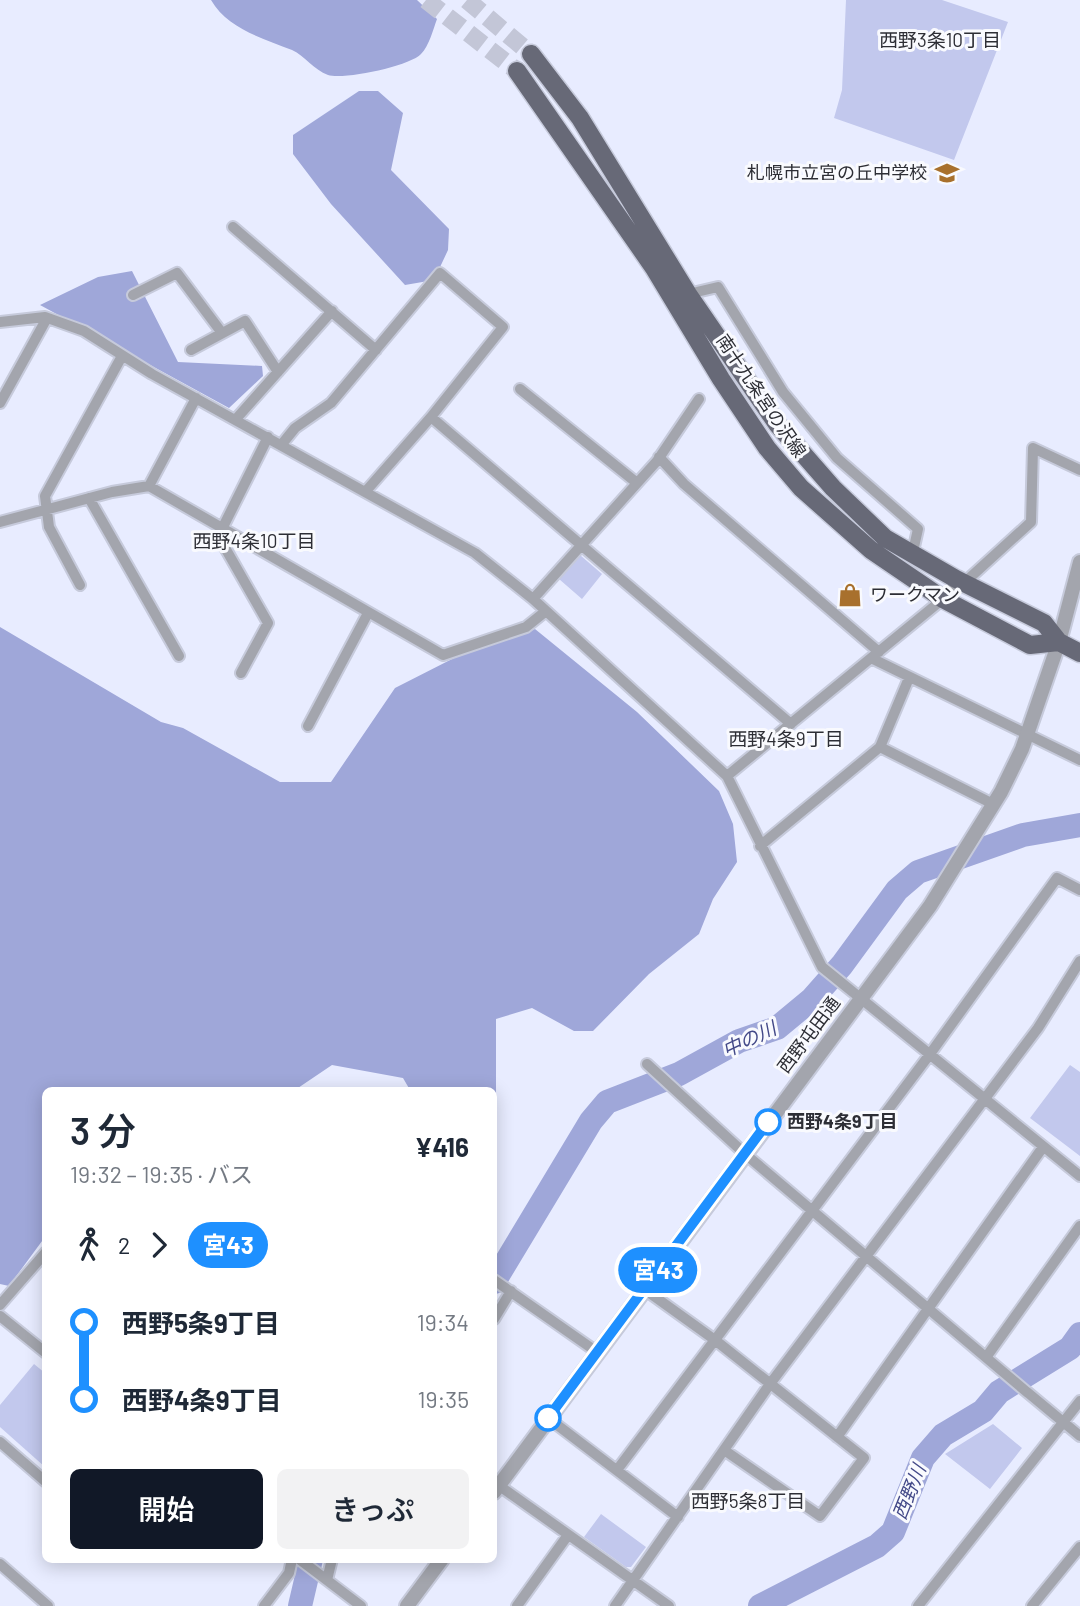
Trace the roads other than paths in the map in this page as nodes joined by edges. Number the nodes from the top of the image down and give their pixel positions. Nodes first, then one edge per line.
1 (531, 54) tunnel mouth
2 (517, 71) tunnel mouth
3 (233, 227) dead end
4 (688, 293) junction
5 (132, 295) dead end
6 (332, 311) junction
7 (47, 318) junction
8 (0, 322) edge
9 (222, 333) junction
10 (376, 349) junction
11 (191, 350) dead end
12 (122, 356) junction
13 (278, 372) junction
14 (520, 389) dead end
15 (196, 398) junction
16 (699, 399) dead end
17 (0, 402) edge
18 (431, 417) junction
19 (236, 419) junction
20 (268, 437) junction
21 (282, 444) junction
22 (659, 457) junction
23 (1080, 470) edge
24 (637, 483) junction
25 (149, 486) junction
26 (366, 491) junction
27 (89, 498) junction
28 (46, 510) junction
29 (0, 522) edge
30 (222, 529) junction
31 (580, 545) junction
32 (912, 556) junction
33 (1080, 562) edge
34 (961, 582) junction
35 (80, 585) dead end
36 (533, 599) junction
37 (943, 599) junction
38 (546, 611) junction
39 (368, 613) junction
40 (1059, 642) junction
41 (1080, 653) edge
42 (875, 655) junction
43 (179, 656) dead end
44 (241, 673) dead end
45 (909, 678) junction
46 (790, 724) junction
47 (308, 726) dead end
48 (1027, 735) junction
49 (880, 747) junction
50 (1080, 760) edge
51 (727, 776) junction
52 (993, 804) junction
53 (760, 846) junction
54 (1080, 891) edge
55 (1080, 961) edge
56 (861, 998) junction
57 (930, 1054) junction
58 (647, 1065) dead end
59 (985, 1100) junction
60 (1043, 1147) junction
61 (744, 1153) junction
62 (1080, 1176) edge
63 (812, 1210) junction
64 (1080, 1226) edge
65 (867, 1256) junction
66 (42, 1257) edge
67 (497, 1282) edge
68 (508, 1289) junction
69 (644, 1289) junction
70 (0, 1306) edge
71 (930, 1309) junction
72 (497, 1313) edge
73 (0, 1316) edge
74 (715, 1340) junction
75 (42, 1350) edge
76 (597, 1352) junction
77 (987, 1356) junction
78 (771, 1384) junction
79 (1080, 1401) edge
80 (548, 1418) junction
81 (1063, 1422) junction
82 (1080, 1436) edge
83 (838, 1437) junction
84 (0, 1442) edge
85 (724, 1450) junction
86 (617, 1470) junction
87 (42, 1479) edge
88 (497, 1483) edge
89 (497, 1487) edge
90 (678, 1517) junction
91 (568, 1535) junction
92 (1080, 1547) edge
93 (291, 1563) edge
94 (304, 1563) edge
95 (331, 1563) edge
96 (439, 1563) edge
97 (0, 1564) edge
98 (326, 1579) junction
99 (633, 1581) junction
100 (48, 1606) edge
101 (264, 1606) edge
102 (361, 1606) edge
103 (407, 1606) edge
104 (517, 1606) edge
105 (615, 1606) edge
106 (669, 1606) edge
107 (918, 1606) edge
108 (1032, 1606) edge

1 - 4 main road, 南十九条宮の沢線
2 - 37 main road, 南十九条宮の沢線
3 - 6 street
4 - 32 main road, 南十九条宮の沢線
4 - 32 street
5 - 9 street
6 - 10 street
6 - 13 street
7 - 8 street
7 - 12 street
7 - 17 street
9 - 11 street
9 - 13 street
10 - 18 street
10 - 21 street
12 - 15 street
12 - 28 street
13 - 19 street
14 - 24 street
15 - 19 street
15 - 25 street
16 - 22 street
18 - 26 street
18 - 31 street
19 - 20 street
20 - 21 street
20 - 30 street
21 - 26 street
22 - 24 street
22 - 42 street
23 - 34 street
24 - 31 street
25 - 27 street
25 - 30 street
26 - 36 street
27 - 28 street
27 - 43 street
28 - 29 street
28 - 35 street
30 - 39 street
30 - 44 street
31 - 36 street
31 - 46 street
32 - 34 main road, 南十九条宮の沢線
33 - 40 street, 西野屯田通
34 - 37 street
34 - 40 main road, 南十九条宮の沢線
36 - 38 street
37 - 40 main road, 南十九条宮の沢線
37 - 42 street
38 - 39 street
38 - 51 street
39 - 47 street
40 - 41 main road, 南十九条宮の沢線
40 - 48 street, 西野屯田通
42 - 45 street
42 - 46 street
45 - 48 street
45 - 49 street
46 - 51 street
48 - 50 street
48 - 52 street, 西野屯田通
49 - 52 street
49 - 53 street
51 - 53 street
52 - 56 street, 西野屯田通
53 - 56 street
54 - 57 street
55 - 59 street
56 - 57 street
56 - 61 street, 西野屯田通
57 - 59 street
57 - 63 street
58 - 61 street
59 - 60 street
59 - 65 street
60 - 62 street
60 - 71 street
61 - 63 street
61 - 69 street, 西野屯田通
63 - 65 street
63 - 74 street
64 - 77 street
65 - 71 street
65 - 78 street
66 - 70 street
67 - 68 street
68 - 72 street
68 - 76 street
69 - 74 street
69 - 76 street, 西野屯田通
71 - 77 street
71 - 83 street
73 - 75 street
74 - 78 street
74 - 86 street
76 - 80 street, 西野屯田通
77 - 81 street
78 - 83 street
78 - 85 street
79 - 81 street
80 - 86 street
80 - 88 street, 西野屯田通
81 - 82 street
81 - 107 street
83 - 85 street
84 - 87 street
85 - 90 street
86 - 90 street
89 - 91 street
90 - 99 street
91 - 99 street
91 - 104 street
92 - 108 street
93 - 101 street
94 - 98 street
95 - 98 street
96 - 103 street
97 - 100 street
98 - 102 street
99 - 105 street
99 - 106 street

